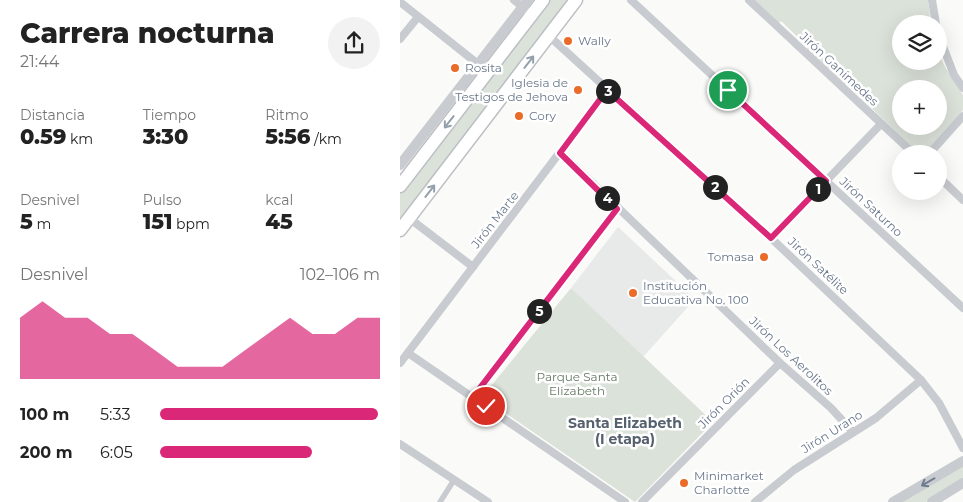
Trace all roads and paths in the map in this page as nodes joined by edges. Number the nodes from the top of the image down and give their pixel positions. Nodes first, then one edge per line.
1 (514, 0) edge
2 (543, 0) edge
3 (576, 0) edge
4 (631, 0) edge
5 (749, 0) edge
6 (932, 0) edge
7 (400, 2) edge
8 (527, 7) edge
9 (934, 15) edge
10 (418, 17) junction
11 (549, 36) junction
12 (400, 39) edge
13 (947, 57) edge
14 (483, 68) junction
15 (963, 88) edge
16 (607, 90) junction
17 (963, 116) edge
18 (881, 124) junction
19 (904, 145) edge
20 (937, 145) edge
21 (560, 153) junction
22 (400, 165) edge
23 (826, 181) junction
24 (947, 185) edge
25 (400, 186) edge
26 (963, 200) edge
27 (617, 209) junction
28 (409, 218) junction
29 (400, 230) edge
30 (771, 238) junction
31 (473, 267) junction
32 (963, 308) edge
33 (408, 353) junction
34 (400, 363) edge
35 (780, 363) junction
36 (921, 380) junction
37 (473, 397) junction
38 (852, 431) junction
39 (400, 444) edge
40 (963, 448) edge
41 (963, 461) edge
42 (454, 480) junction
43 (963, 483) edge
44 (440, 502) edge
45 (488, 502) edge
46 (625, 502) edge
47 (642, 502) edge
48 (755, 502) edge
49 (893, 502) edge
50 (932, 502) edge

1 - 8 street
2 - 8 main road
3 - 11 main road
4 - 23 street, Jirón Saturno
5 - 18 street, Jirón Ganímedes
6 - 9 street
7 - 10 street
8 - 14 main road
10 - 12 street
10 - 14 street
11 - 16 street, Jirón Satélite
28 -> 11 main road
13 - 15 street
14 - 22 street
14 -> 25 main road
16 - 21 street, Jirón Marte
16 - 30 street, Jirón Satélite
17 - 20 street
18 - 19 street, Jirón Ganímedes
18 - 23 street
21 - 27 street, Jirón Los Aerolitos
21 - 31 street, Jirón Marte
23 - 30 street
23 - 32 street, Jirón Saturno
24 - 26 street
27 - 35 street, Jirón Los Aerolitos
27 - 37 street
28 - 29 main road
28 - 31 street
30 - 36 street, Jirón Satélite
31 - 33 street, Jirón Marte
33 - 34 street, Jirón Marte
33 - 37 street
35 - 38 street, Jirón Los Aerolitos
35 - 47 street, Jirón Orión
36 - 38 street, Jirón Urano
36 - 40 street, Jirón Satélite
37 - 46 street
38 - 48 street, Jirón Urano
39 - 42 street
41 -> 49 street
42 - 44 street
42 - 45 street
43 - 50 street

